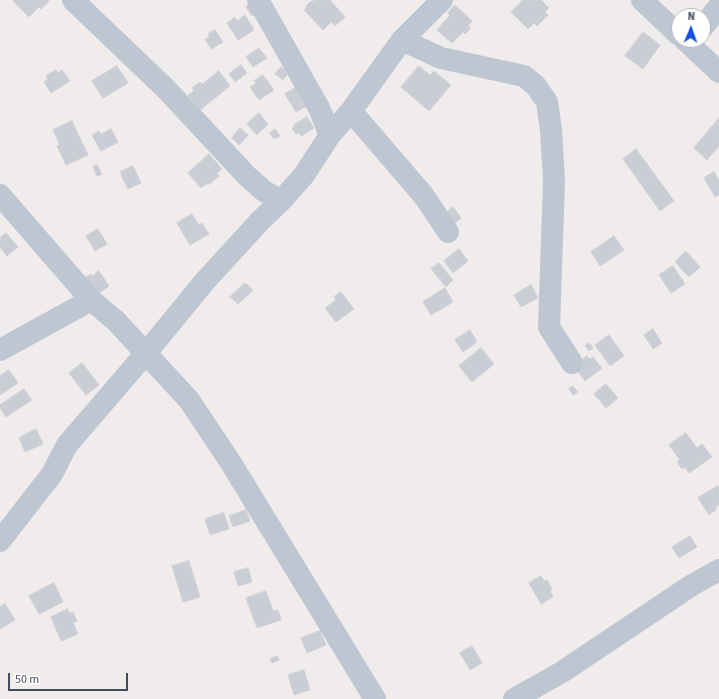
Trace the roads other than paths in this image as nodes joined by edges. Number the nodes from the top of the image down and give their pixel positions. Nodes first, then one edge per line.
1 (73, 0) edge
2 (258, 0) edge
3 (442, 0) edge
4 (642, 0) edge
5 (719, 6) edge
6 (711, 16) edge
7 (671, 26) edge
8 (402, 40) junction
9 (695, 48) edge
10 (719, 72) edge
11 (351, 112) junction
12 (330, 136) junction
13 (0, 195) edge
14 (281, 201) junction
15 (448, 232) dead end
16 (91, 300) junction
17 (0, 350) edge
18 (146, 353) junction
19 (572, 363) dead end
20 (0, 541) edge
21 (719, 570) edge
22 (375, 699) edge
23 (514, 699) edge

1 - 14 street
2 - 12 street
3 - 8 street
4 - 7 street
5 - 6 street
8 - 11 street
8 - 19 street
9 - 10 street
11 - 12 street
11 - 15 street
12 - 14 street
13 - 16 street
14 - 18 street
16 - 17 street
16 - 18 street
18 - 20 street
18 - 22 street
21 - 23 street

